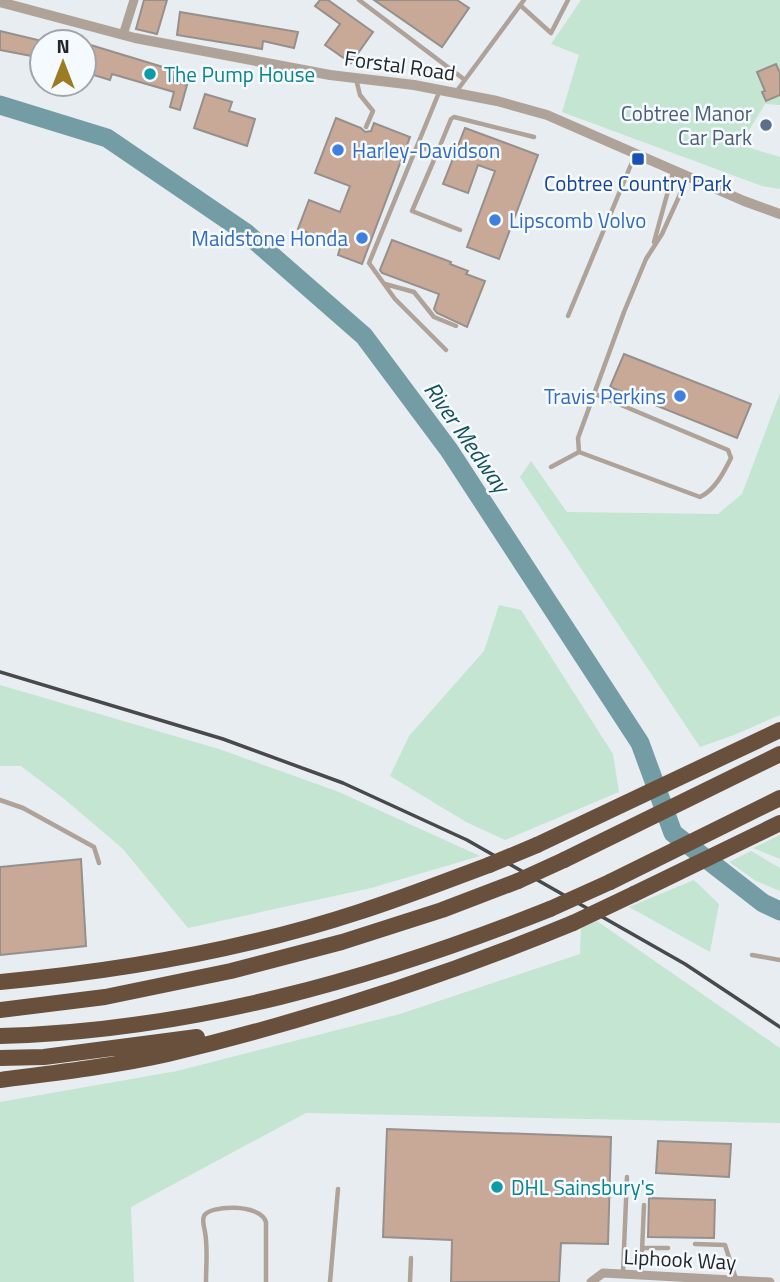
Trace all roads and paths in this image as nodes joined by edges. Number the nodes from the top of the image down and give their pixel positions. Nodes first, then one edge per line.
1 (134, 0) edge
2 (359, 0) edge
3 (568, 0) edge
4 (0, 2) edge
5 (522, 2) edge
6 (123, 34) junction
7 (356, 78) junction
8 (465, 80) junction
9 (440, 90) junction
10 (456, 93) junction
11 (366, 127) dead end
12 (534, 137) dead end
13 (417, 146) junction
14 (438, 153) junction
15 (636, 154) junction
16 (674, 171) junction
17 (688, 177) junction
18 (780, 214) edge
19 (460, 230) dead end
20 (654, 243) junction
21 (384, 284) junction
22 (568, 316) dead end
23 (456, 326) dead end
24 (446, 351) dead end
25 (595, 394) junction
26 (579, 452) junction
27 (551, 467) dead end
28 (774, 733) edge
29 (779, 755) edge
30 (780, 798) edge
31 (0, 800) edge
32 (780, 823) edge
33 (99, 863) dead end
34 (752, 955) dead end
35 (780, 960) edge
36 (0, 982) edge
37 (0, 1010) edge
38 (319, 1012) junction
39 (0, 1036) edge
40 (0, 1058) edge
41 (0, 1080) edge
42 (627, 1177) dead end
43 (338, 1189) dead end
44 (644, 1205) dead end
45 (695, 1244) dead end
46 (642, 1248) junction
47 (668, 1248) dead end
48 (411, 1258) dead end
49 (623, 1273) junction
50 (641, 1274) junction
51 (736, 1279) junction
52 (206, 1282) edge
53 (266, 1282) edge
54 (330, 1282) edge
55 (410, 1282) edge
56 (591, 1282) edge
57 (770, 1282) edge

1 - 6 street
2 - 8 lane
3 - 5 lane
4 - 6 street, Forstal Road
5 - 8 lane
6 - 7 street, Forstal Road
7 - 9 street, Forstal Road
7 - 11 lane
8 - 10 lane
9 - 10 street, Forstal Road
9 - 13 lane
10 - 15 street, Forstal Road
12 - 14 lane
13 - 14 lane
13 - 21 lane
14 - 19 lane
15 - 16 street, Forstal Road
15 - 22 lane
16 - 17 street, Forstal Road
16 - 20 lane
17 - 18 street, Forstal Road
17 - 20 lane
20 - 25 lane
21 - 23 lane
21 - 24 lane
25 - 26 lane
25 - 26 lane
26 - 27 lane
28 - 36 highway, bridge
29 - 37 highway, bridge
30 - 39 highway, bridge
31 - 33 lane
32 - 38 highway, bridge
34 - 35 lane
38 - 40 highway
38 - 41 highway
42 - 49 lane
43 - 54 lane
44 - 46 lane
45 - 51 lane
46 - 47 lane
46 - 50 lane
48 - 55 lane
49 - 50 street, Liphook Way
49 - 56 street, Liphook Way
50 - 51 street, Liphook Way
51 - 57 street, Liphook Way
52 - 53 lane

